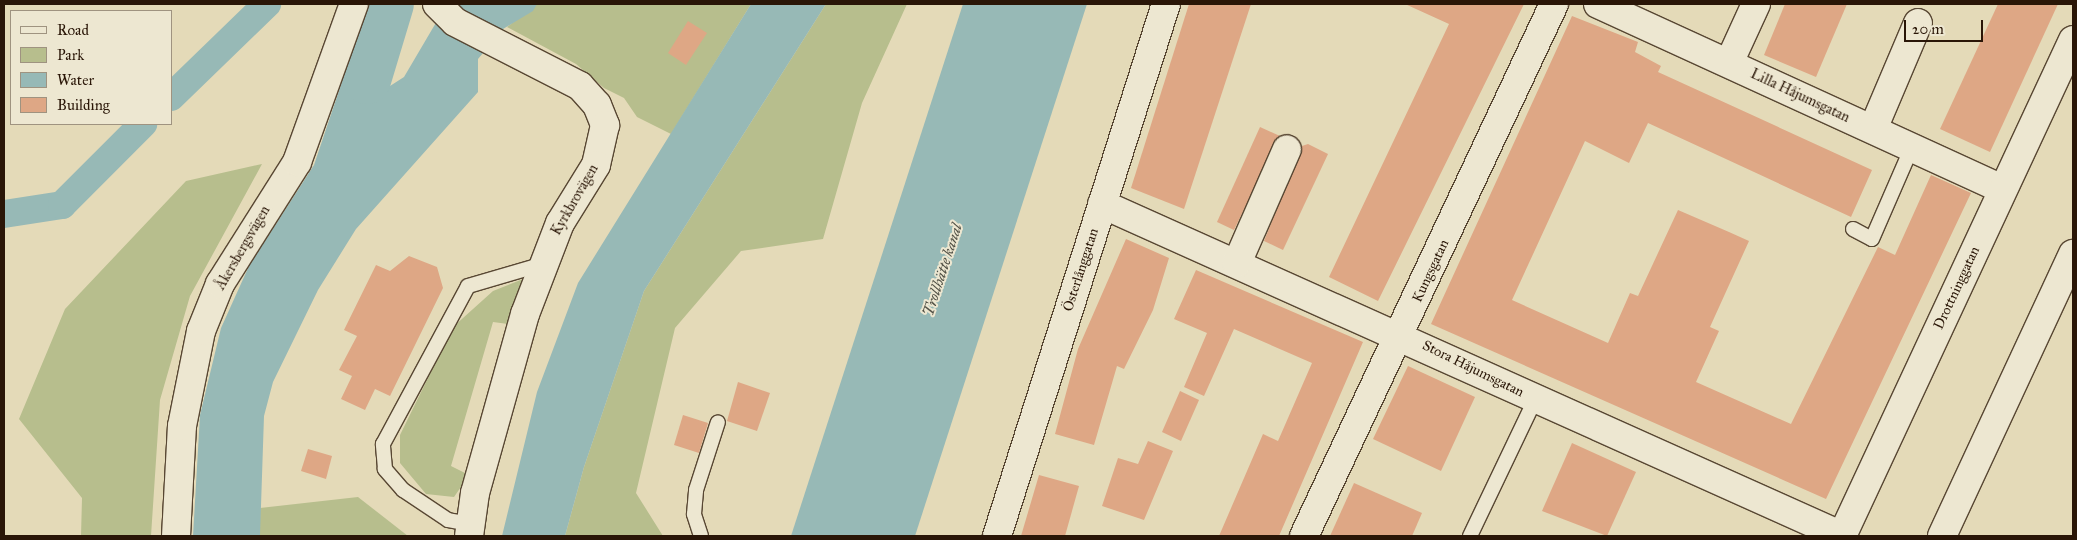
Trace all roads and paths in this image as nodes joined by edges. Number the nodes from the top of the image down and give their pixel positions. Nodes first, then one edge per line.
1 (354, 4) edge
2 (437, 4) edge
3 (1166, 4) edge
4 (1554, 4) edge
5 (1598, 4) edge
6 (1756, 4) edge
7 (1918, 23) dead end
8 (2073, 40) edge
9 (1729, 63) junction
10 (1873, 129) junction
11 (1912, 147) junction
12 (1287, 150) dead end
13 (2003, 189) junction
14 (1102, 204) junction
15 (1853, 229) dead end
16 (2073, 254) edge
17 (1237, 263) junction
18 (543, 264) junction
19 (1402, 335) junction
20 (1535, 400) junction
21 (718, 422) dead end
22 (469, 530) edge
23 (176, 536) edge
24 (701, 536) edge
25 (997, 536) edge
26 (1304, 536) edge
27 (1470, 536) edge
28 (1842, 536) edge
29 (1942, 536) edge

1 - 23 street, Åkersbergsvägen
2 - 18 street, Kyrkbrovägen
3 - 14 street, Österlånggatan
4 - 19 street, Kungsgatan
5 - 9 street, Lilla Håjumsgatan
6 - 9 street
7 - 10 street
8 - 13 street, Drottninggatan
9 - 10 street, Lilla Håjumsgatan
10 - 11 street, Lilla Håjumsgatan
11 - 13 street, Lilla Håjumsgatan
11 - 15 lane
12 - 17 street
13 - 28 street, Drottninggatan
14 - 17 street, Stora Håjumsgatan
14 - 25 street, Österlånggatan
16 - 29 street
17 - 19 street, Stora Håjumsgatan
18 - 22 street, Kyrkbrovägen
18 - 22 lane
19 - 20 street, Stora Håjumsgatan
19 - 26 street, Kungsgatan
20 - 27 lane
20 - 28 street, Stora Håjumsgatan
21 - 24 lane

